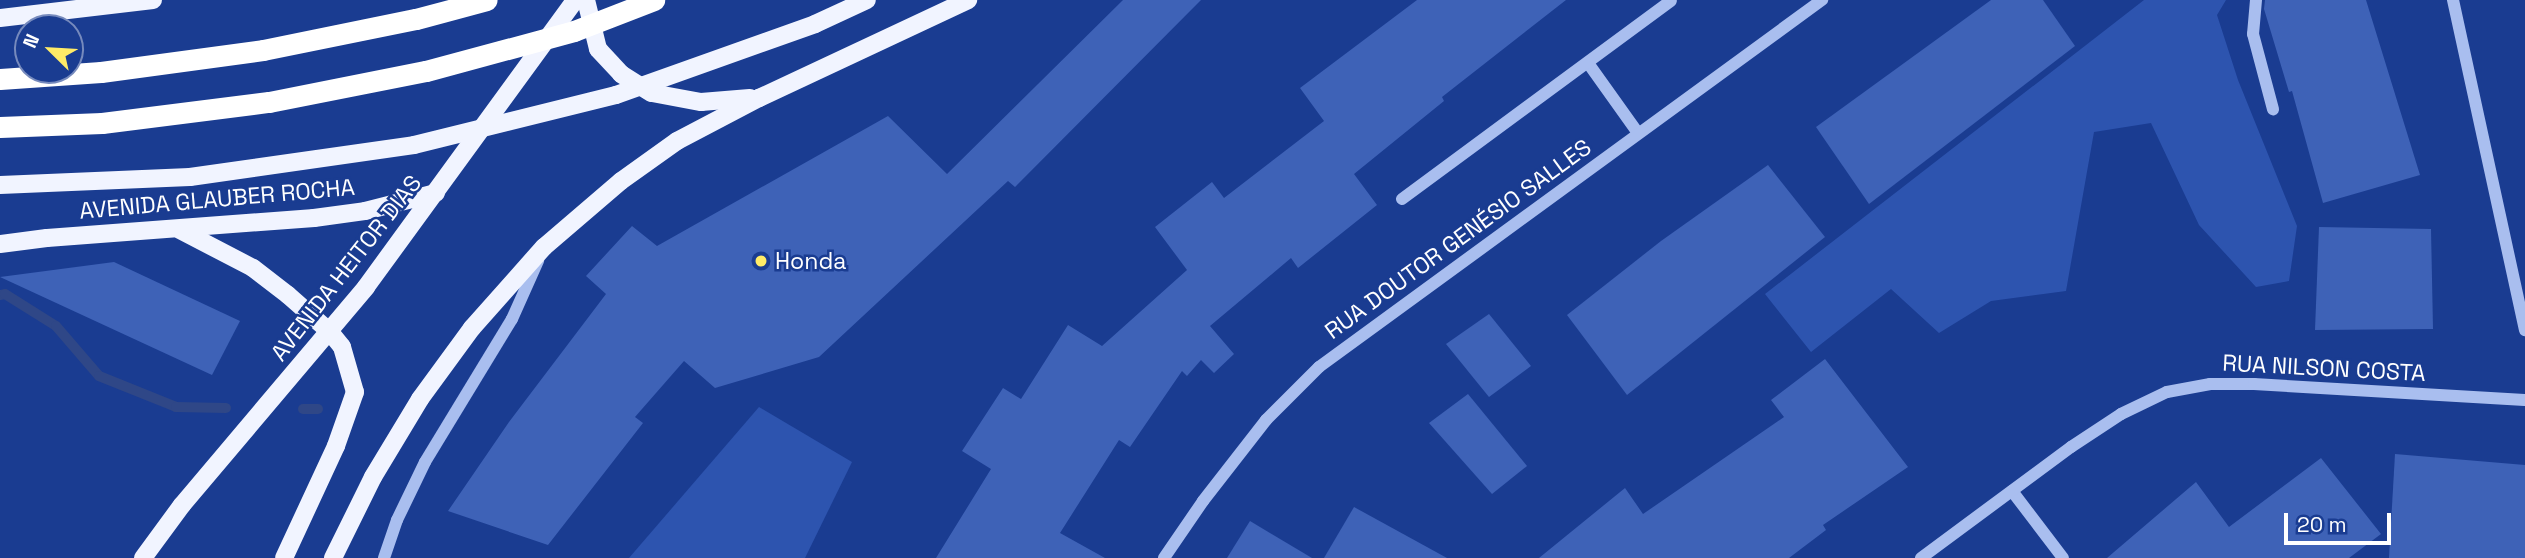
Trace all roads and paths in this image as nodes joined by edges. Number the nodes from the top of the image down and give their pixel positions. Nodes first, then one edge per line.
1 (153, 0) edge
2 (487, 0) edge
3 (576, 0) edge
4 (586, 0) edge
5 (654, 0) edge
6 (867, 0) edge
7 (968, 0) edge
8 (1822, 0) edge
9 (2256, 0) edge
10 (2453, 0) edge
11 (1671, 1) edge
12 (0, 18) edge
13 (1588, 63) junction
14 (0, 79) edge
15 (759, 98) junction
16 (2273, 109) dead end
17 (0, 127) edge
18 (1638, 133) junction
19 (0, 185) edge
20 (436, 193) junction
21 (1402, 200) dead end
22 (177, 228) junction
23 (0, 244) edge
24 (544, 247) junction
25 (2525, 330) edge
26 (330, 332) junction
27 (2525, 400) edge
28 (2012, 491) junction
29 (143, 558) edge
30 (284, 558) edge
31 (333, 558) edge
32 (384, 558) edge
33 (1164, 558) edge
34 (1921, 558) edge
35 (2063, 558) edge

1 - 12 main road
2 - 14 highway
3 - 20 main road, AVENIDA HEITOR DIAS
4 - 15 main road
5 - 17 highway
6 - 19 main road
7 - 15 main road
8 - 18 street, RUA DOUTOR GENÉSIO SALLES
9 - 16 street
10 - 25 street
11 - 13 street
13 - 18 street
13 - 21 street
15 - 24 main road
18 - 33 street, RUA DOUTOR GENÉSIO SALLES
20 - 22 main road, AVENIDA GLAUBER ROCHA
20 - 26 main road, AVENIDA HEITOR DIAS
22 - 23 main road, AVENIDA GLAUBER ROCHA
22 - 26 main road
24 - 31 main road
24 - 32 street
26 - 29 main road, AVENIDA HEITOR DIAS
26 - 30 main road
27 - 28 street, RUA NILSON COSTA
28 - 34 street, RUA NILSON COSTA
28 - 35 street

